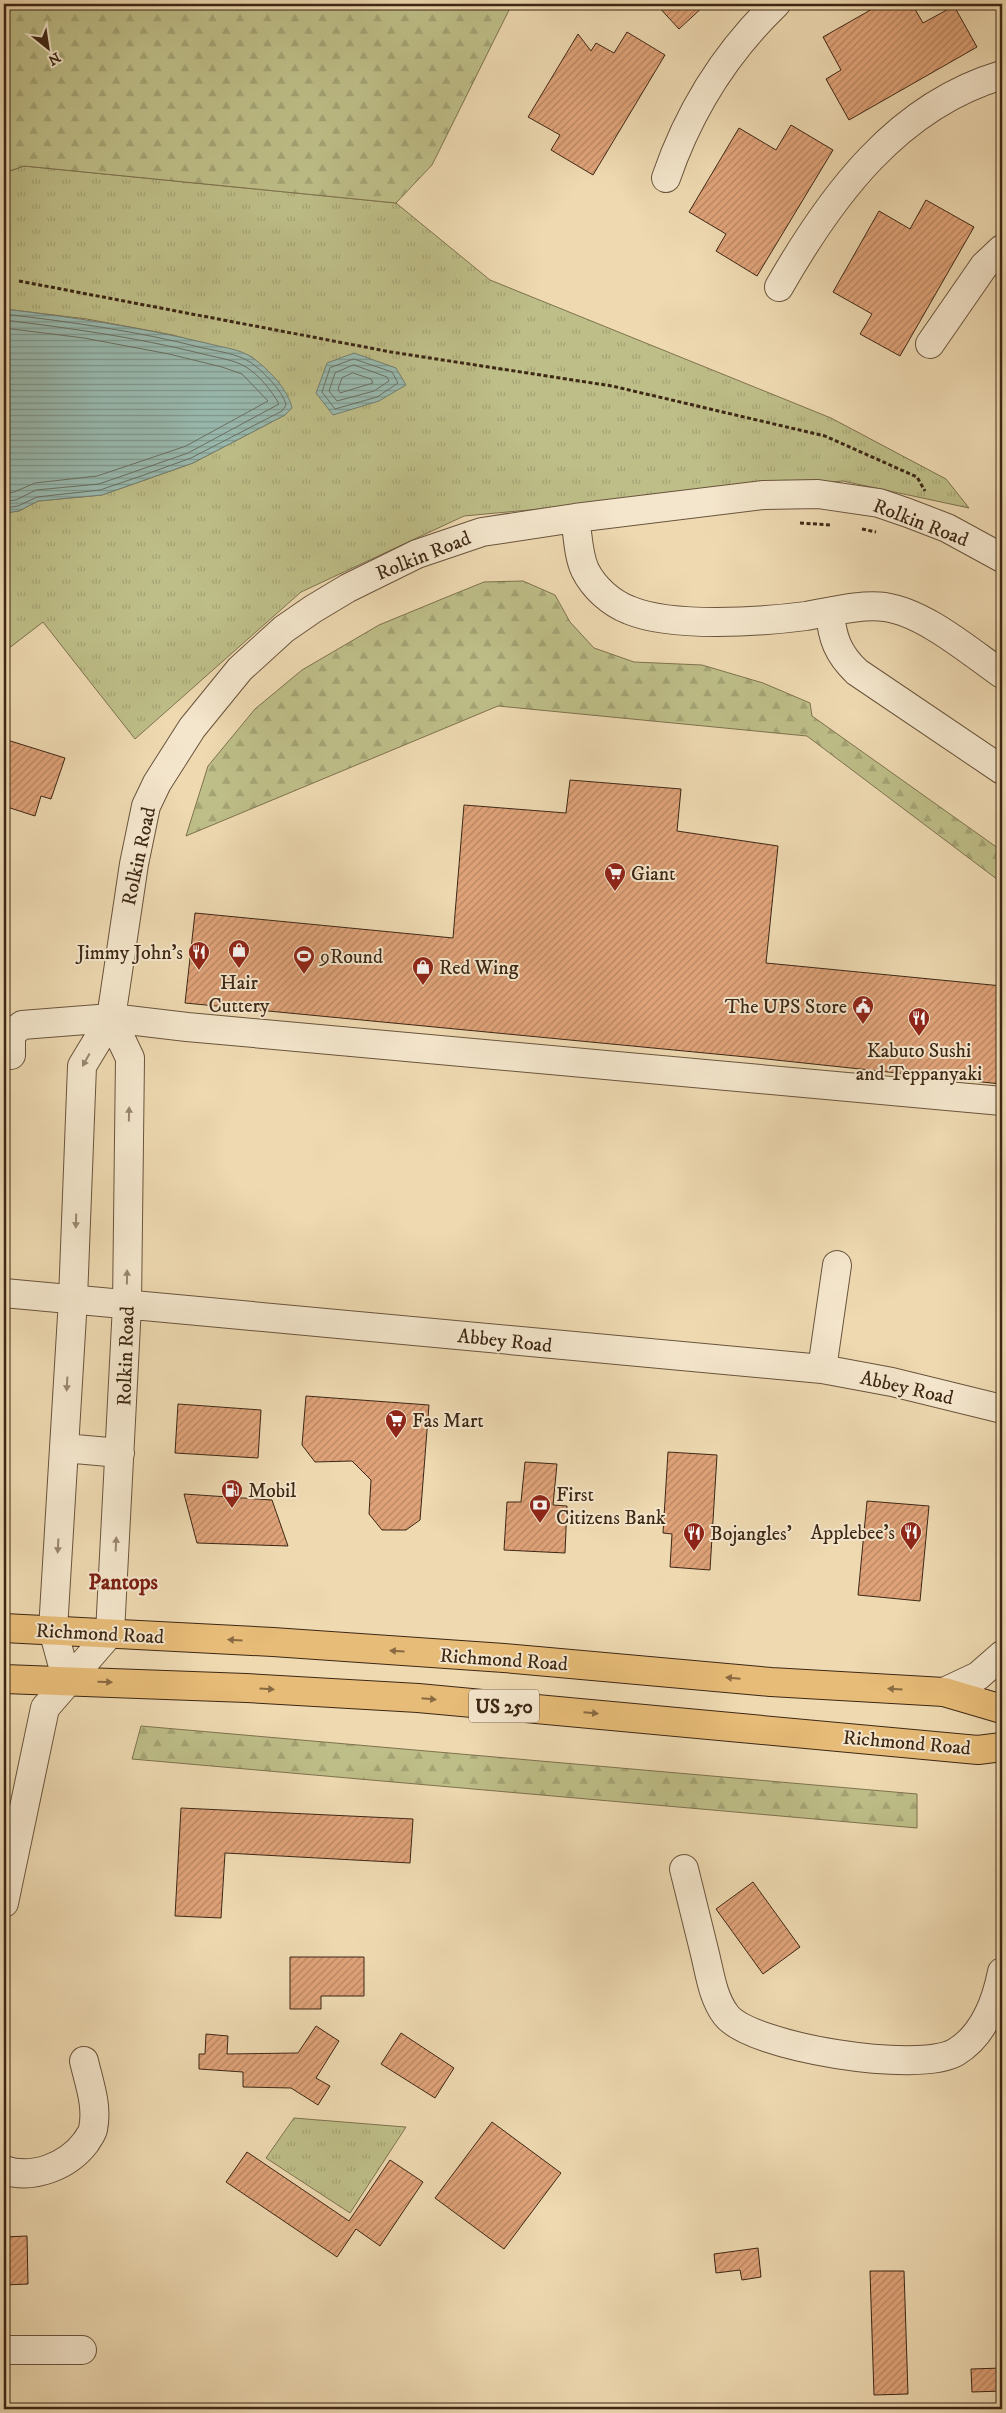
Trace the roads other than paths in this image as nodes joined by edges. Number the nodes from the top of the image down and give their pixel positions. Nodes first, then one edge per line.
1 (776, 4) edge
2 (1002, 75) edge
3 (666, 178) dead end
4 (1002, 249) edge
5 (779, 287) dead end
6 (930, 344) dead end
7 (575, 518) junction
8 (1002, 558) edge
9 (830, 612) junction
10 (1002, 674) edge
11 (1002, 770) edge
12 (111, 1018) junction
13 (7, 1055) edge
14 (1002, 1101) edge
15 (837, 1265) dead end
16 (4, 1293) edge
17 (72, 1299) junction
18 (127, 1305) junction
19 (822, 1369) junction
20 (1002, 1409) edge
21 (64, 1448) junction
22 (120, 1453) junction
23 (4, 1628) edge
24 (53, 1630) junction
25 (110, 1633) junction
26 (1002, 1655) edge
27 (4, 1678) edge
28 (67, 1681) junction
29 (944, 1692) junction
30 (1002, 1709) edge
31 (1002, 1747) edge
32 (684, 1869) dead end
33 (4, 1903) edge
34 (1002, 1972) edge
35 (84, 2061) dead end
36 (4, 2170) edge
37 (4, 2350) edge
38 (82, 2350) dead end

1 - 3 street
2 - 5 street
4 - 6 street
7 - 8 street, Rolkin Road
7 - 9 street
7 - 12 street, Rolkin Road
9 - 10 street
9 - 11 street
12 - 13 street
12 - 14 street
12 -> 17 street, Rolkin Road
18 -> 12 street, Rolkin Road
15 - 19 street
16 - 17 street, Abbey Road
17 - 18 street, Abbey Road
17 -> 21 street, Rolkin Road
18 - 19 street, Abbey Road
18 - 22 street, Rolkin Road
19 - 20 street, Abbey Road
21 - 22 street
21 -> 24 street, Rolkin Road
25 -> 22 street, Rolkin Road
23 - 24 highway, Richmond Road / US 250
24 - 25 highway, Richmond Road / US 250
24 - 28 street, Rolkin Road
25 - 28 street
29 -> 25 highway, Richmond Road / US 250
26 - 29 street
27 - 28 highway, Richmond Road / US 250
28 -> 31 highway, Richmond Road / US 250
28 - 33 street
29 - 30 highway, Richmond Road / US 250
32 - 34 street
35 - 36 street
37 - 38 street

